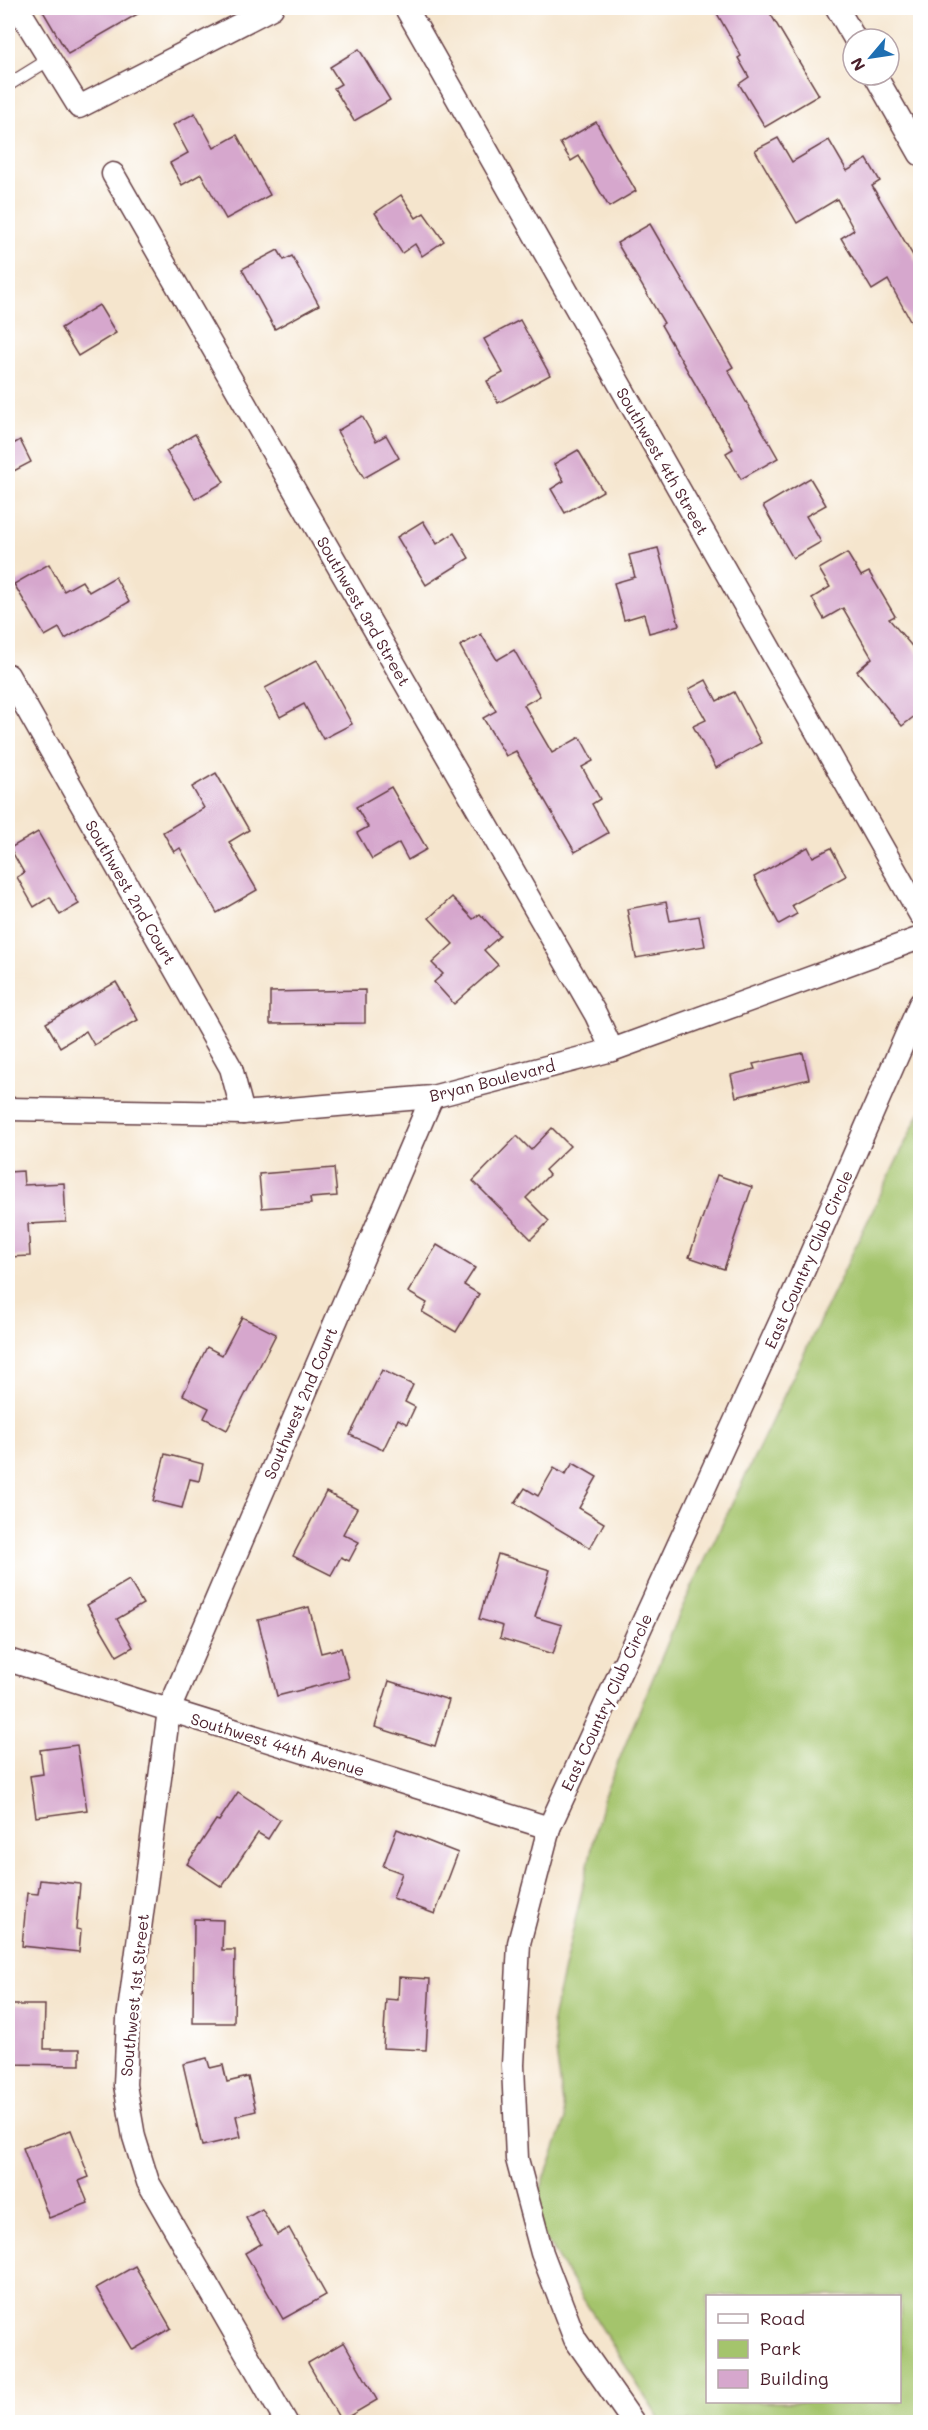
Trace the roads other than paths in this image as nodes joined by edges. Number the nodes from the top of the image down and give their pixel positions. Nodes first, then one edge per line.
1 (18, 8) edge
2 (272, 8) edge
3 (406, 8) edge
4 (837, 8) edge
5 (848, 27) edge
6 (50, 59) junction
7 (8, 84) edge
8 (882, 87) edge
9 (921, 154) edge
10 (113, 174) dead end
11 (8, 675) edge
12 (921, 914) edge
13 (921, 938) edge
14 (921, 1004) edge
15 (612, 1050) junction
16 (432, 1097) junction
17 (8, 1109) edge
18 (243, 1113) junction
19 (8, 1660) edge
20 (169, 1710) junction
21 (549, 1828) junction
22 (286, 2422) edge
23 (633, 2422) edge

1 - 6 street
2 - 6 street
3 - 12 street, Southwest 4th Street
4 - 5 street
6 - 7 lane
8 - 9 street
10 - 15 street, Southwest 3rd Street
11 - 18 street, Southwest 2nd Court
13 - 15 street, Bryan Boulevard
14 - 21 street, East Country Club Circle
15 - 16 street, Bryan Boulevard
16 - 18 street, Bryan Boulevard
16 - 20 street, Southwest 2nd Court
17 - 18 street, Bryan Boulevard
19 - 20 street, Southwest 44th Avenue
20 - 21 street, Southwest 44th Avenue
20 - 22 street, Southwest 1st Street
21 - 23 street, East Country Club Circle

